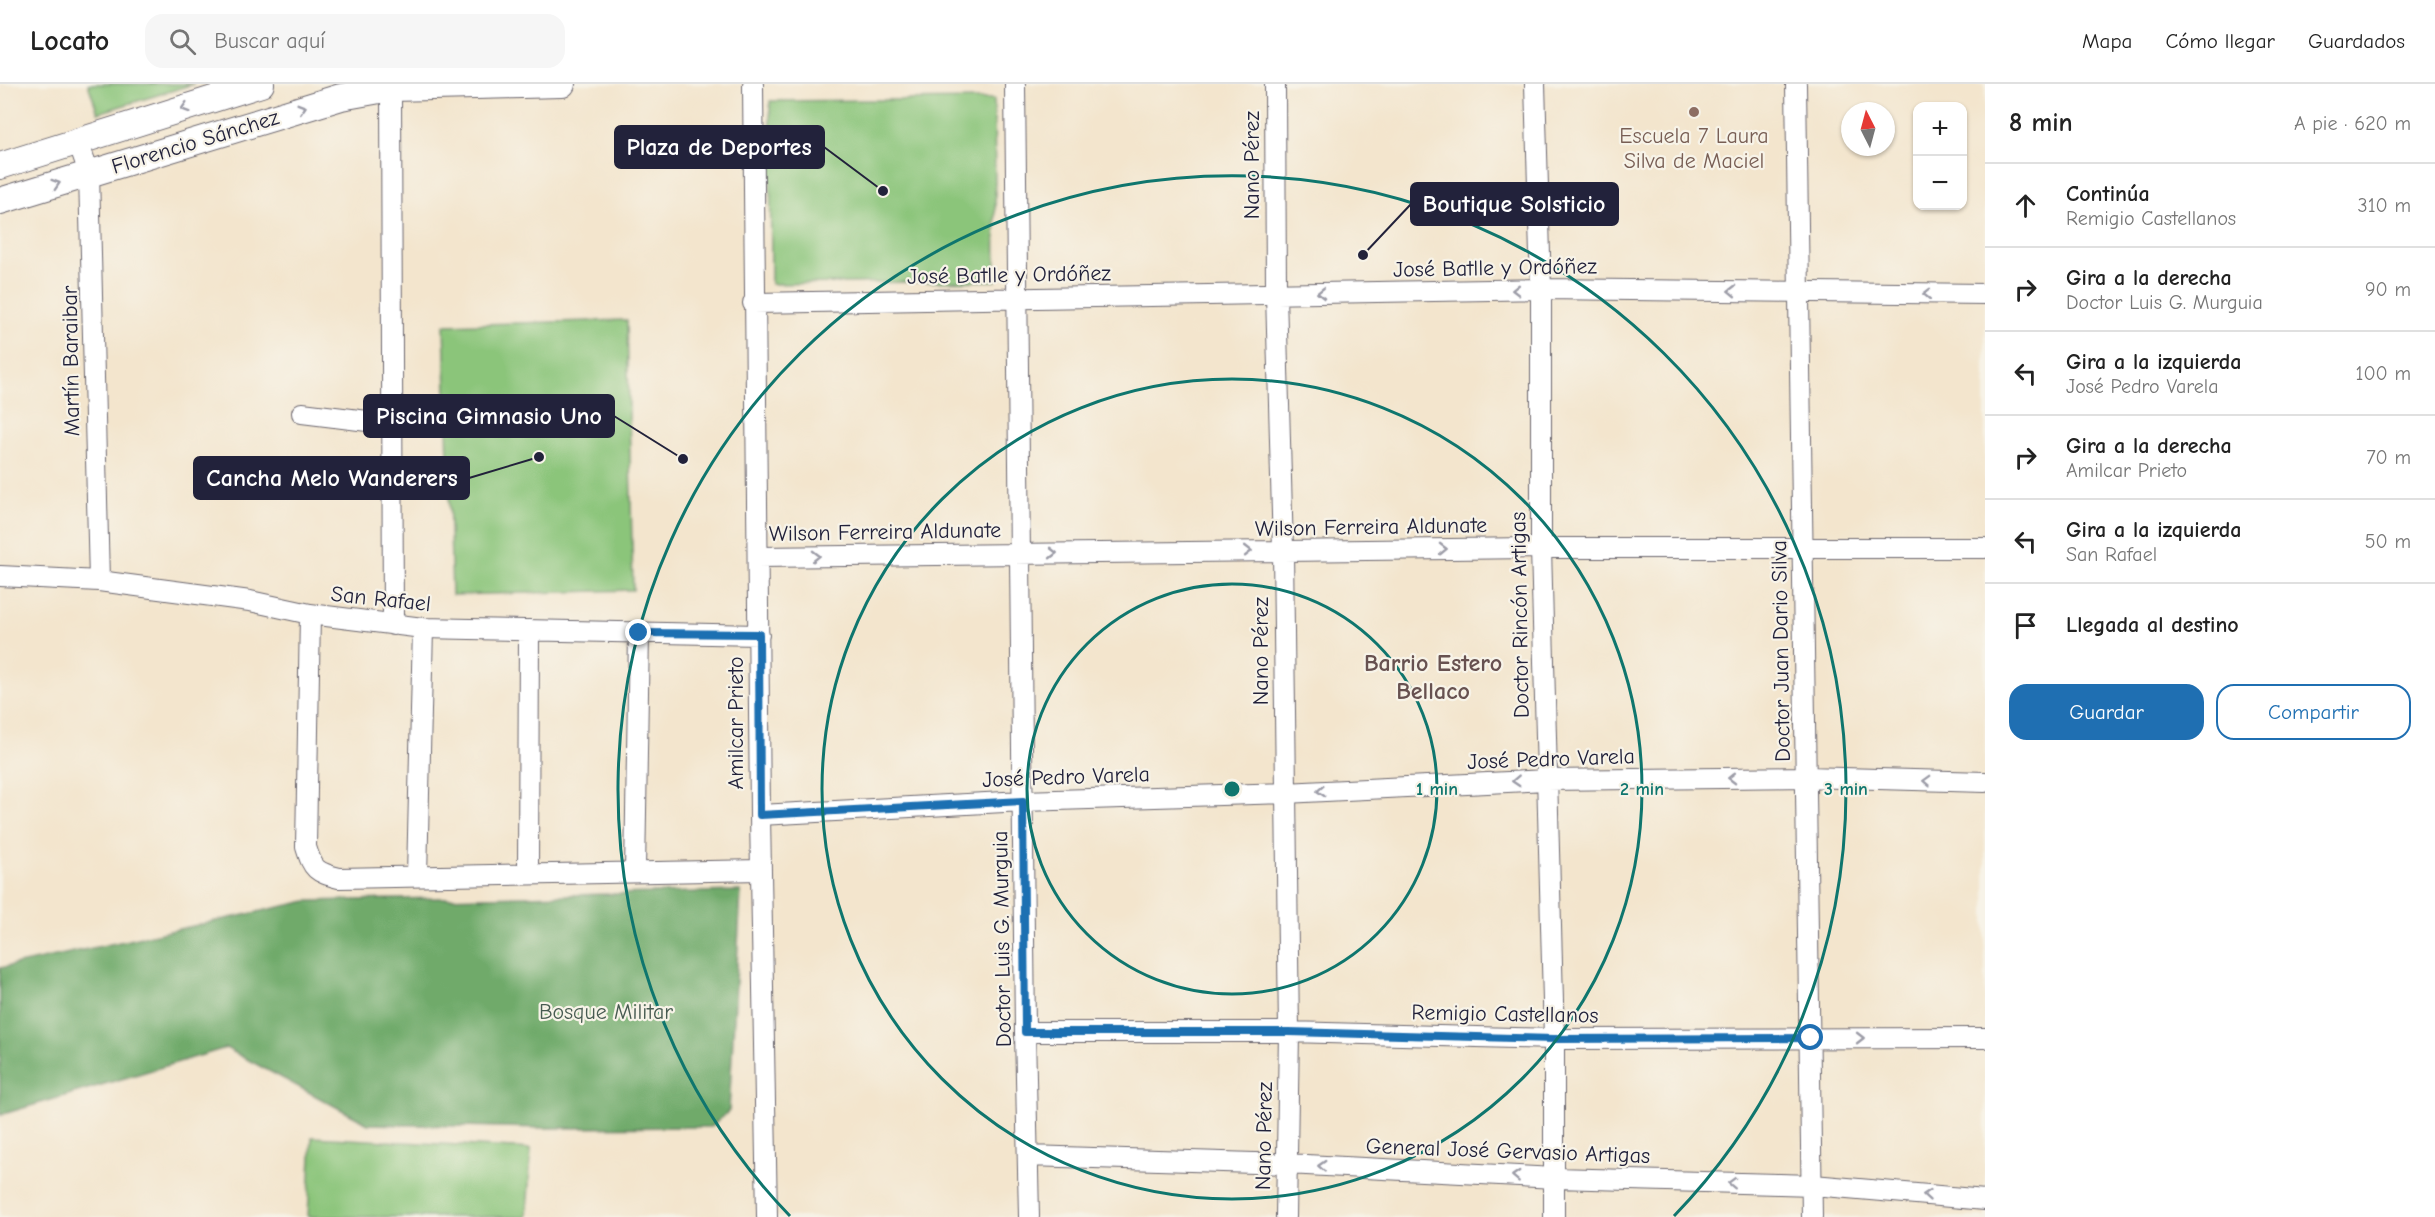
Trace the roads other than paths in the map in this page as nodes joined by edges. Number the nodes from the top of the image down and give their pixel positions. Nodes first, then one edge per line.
1 (261, 84) edge
2 (562, 84) edge
3 (753, 84) edge
4 (1015, 84) edge
5 (1275, 84) edge
6 (1535, 84) edge
7 (1796, 84) edge
8 (392, 88) junction
9 (339, 90) edge
10 (78, 141) junction
11 (0, 166) edge
12 (89, 173) junction
13 (0, 201) edge
14 (1541, 290) junction
15 (1799, 292) junction
16 (1276, 294) junction
17 (1985, 294) edge
18 (1015, 298) junction
19 (753, 303) junction
20 (302, 413) dead end
21 (392, 424) junction
22 (1802, 546) junction
23 (1541, 548) junction
24 (1985, 548) edge
25 (1283, 551) junction
26 (1019, 553) junction
27 (758, 557) junction
28 (0, 576) edge
29 (99, 581) junction
30 (310, 614) junction
31 (393, 625) junction
32 (423, 628) junction
33 (529, 630) junction
34 (639, 633) junction
35 (759, 634) junction
36 (1807, 777) junction
37 (1546, 780) junction
38 (1985, 782) edge
39 (1285, 793) junction
40 (1023, 801) junction
41 (760, 815) junction
42 (761, 870) junction
43 (635, 872) junction
44 (528, 874) junction
45 (417, 876) junction
46 (1025, 1032) junction
47 (1289, 1032) junction
48 (1811, 1038) junction
49 (1985, 1038) edge
50 (1554, 1039) junction
51 (1029, 1156) junction
52 (1287, 1164) junction
53 (1555, 1178) junction
54 (1813, 1185) junction
55 (1985, 1200) edge
56 (767, 1217) edge
57 (1029, 1217) edge
58 (1286, 1217) edge
59 (1554, 1217) edge
60 (1812, 1217) edge

1 -> 10 street, Florencio Sánchez
2 - 8 street, Florencio Sánchez
3 - 19 street, Amilcar Prieto
4 - 18 street, Doctor Luis G. Murguia
5 - 16 street, Nano Pérez
6 - 14 street, Doctor Rincón Artigas
7 - 15 street, Doctor Juan Dario Silva
8 - 9 street, Florencio Sánchez
8 - 21 street
12 -> 9 street, Florencio Sánchez
10 - 11 street, Florencio Sánchez
10 - 12 street, Martín Baraibar
13 -> 12 street, Florencio Sánchez
12 - 29 street, Martín Baraibar
15 -> 14 street, José Batlle y Ordóñez
14 -> 16 street, José Batlle y Ordóñez
14 - 23 street, Doctor Rincón Artigas
17 -> 15 street, José Batlle y Ordóñez
15 - 22 street, Doctor Juan Dario Silva
16 - 18 street, José Batlle y Ordóñez
16 - 25 street, Nano Pérez
18 - 19 street, José Batlle y Ordóñez
18 - 26 street, Doctor Luis G. Murguia
19 - 27 street, Amilcar Prieto
20 - 21 street
21 - 31 street
22 - 23 street, Wilson Ferreira Aldunate
22 - 24 street, Wilson Ferreira Aldunate
22 - 36 street, Doctor Juan Dario Silva
25 -> 23 street, Wilson Ferreira Aldunate
23 - 37 street, Doctor Rincón Artigas
26 -> 25 street, Wilson Ferreira Aldunate
25 - 39 street, Nano Pérez
27 -> 26 street, Wilson Ferreira Aldunate
26 - 40 street, Doctor Luis G. Murguia
27 - 35 street, Amilcar Prieto
28 - 29 street, San Rafael
29 - 30 street, San Rafael
30 - 31 street, San Rafael
30 - 45 street
31 - 32 street, San Rafael
32 - 33 street, San Rafael
32 - 45 street
33 - 34 street, San Rafael
33 - 44 street
34 - 35 street, San Rafael
34 - 43 street
35 - 41 street, Amilcar Prieto
36 -> 37 street, José Pedro Varela
38 -> 36 street, José Pedro Varela
36 - 48 street, Doctor Juan Dario Silva
37 -> 39 street, José Pedro Varela
37 - 50 street, Doctor Rincón Artigas
39 - 40 street, José Pedro Varela
39 - 47 street, Nano Pérez
40 - 41 street, José Pedro Varela
40 - 46 street, Doctor Luis G. Murguia
41 - 42 street, Amilcar Prieto
42 - 43 street
42 - 56 street, Amilcar Prieto
43 - 44 street
44 - 45 street
46 - 47 street, Remigio Castellanos
46 - 51 street, Doctor Luis G. Murguia
47 - 50 street, Remigio Castellanos
47 - 52 street, Nano Pérez
48 -> 49 street, Remigio Castellanos
48 - 50 street, Remigio Castellanos
48 - 54 street, Doctor Juan Dario Silva
50 - 53 street, Doctor Rincón Artigas
51 - 52 street, General José Gervasio Artigas
51 - 57 street, Doctor Luis G. Murguia
53 -> 52 street, General José Gervasio Artigas
52 - 58 street, Nano Pérez
54 -> 53 street, General José Gervasio Artigas
53 - 59 street, Doctor Rincón Artigas
55 -> 54 street, General José Gervasio Artigas
54 - 60 street, Doctor Juan Dario Silva

